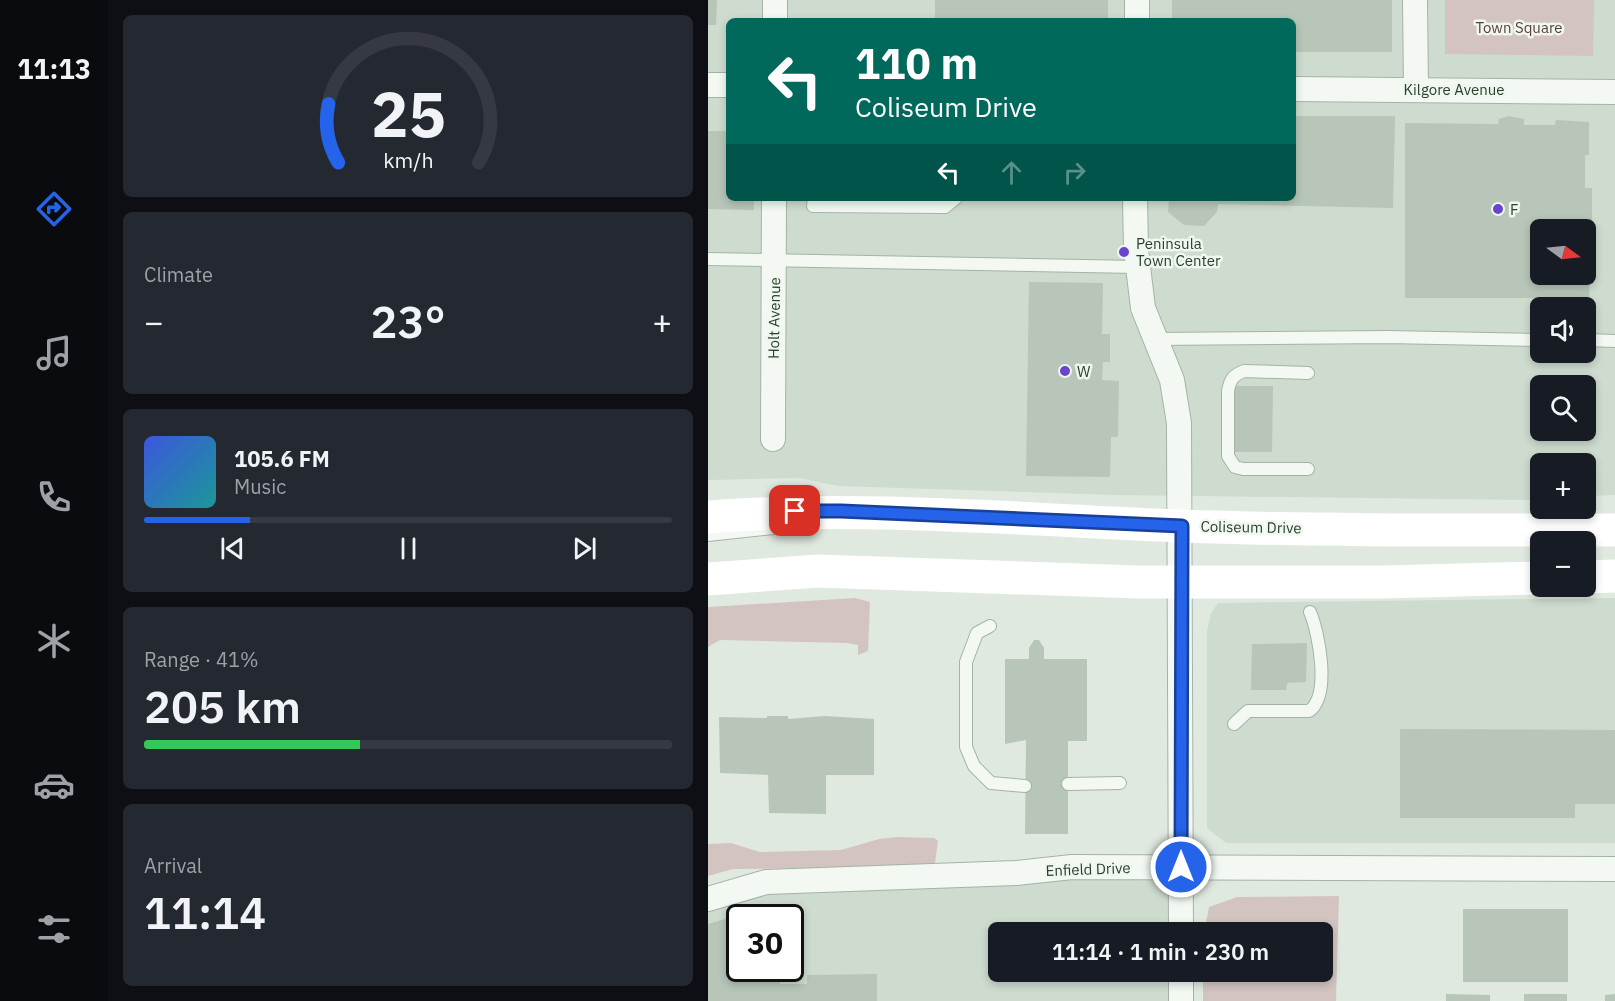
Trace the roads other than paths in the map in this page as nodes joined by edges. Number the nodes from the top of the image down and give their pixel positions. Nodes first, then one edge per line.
1 (775, 0) edge
2 (1137, 0) edge
3 (1415, 0) edge
4 (774, 18) edge
5 (1137, 18) edge
6 (708, 85) edge
7 (726, 85) edge
8 (1296, 89) edge
9 (1416, 89) junction
10 (1615, 92) edge
11 (774, 201) edge
12 (814, 201) edge
13 (952, 201) edge
14 (1135, 201) edge
15 (708, 259) edge
16 (775, 261) junction
17 (1137, 267) junction
18 (1154, 339) junction
19 (1530, 340) edge
20 (1596, 340) edge
21 (1615, 341) edge
22 (1308, 373) dead end
23 (773, 439) dead end
24 (1308, 469) dead end
25 (841, 511) junction
26 (708, 516) edge
27 (1182, 526) junction
28 (1615, 530) edge
29 (708, 535) edge
30 (1615, 576) edge
31 (1596, 577) edge
32 (1530, 578) edge
33 (708, 579) edge
34 (1181, 581) junction
35 (1310, 612) dead end
36 (990, 626) dead end
37 (1234, 724) dead end
38 (1120, 783) dead end
39 (1068, 784) dead end
40 (1025, 786) dead end
41 (1181, 867) junction
42 (1615, 868) edge
43 (708, 899) edge
44 (1181, 922) edge
45 (1181, 982) edge
46 (1181, 1001) edge

1 - 4 street
2 - 5 street
3 - 9 street
6 - 7 street
8 - 9 street, Kilgore Avenue
9 - 10 street, Kilgore Avenue
11 - 16 street, Holt Avenue
12 - 13 lane
14 - 17 street
15 - 16 lane
16 - 17 lane
16 - 23 street, Holt Avenue
17 - 18 street
18 - 19 lane
18 - 27 street
20 - 21 lane
22 - 24 lane
25 - 26 street, Coliseum Drive
25 - 27 street, Coliseum Drive
25 - 29 lane
27 - 28 street, Coliseum Drive
27 - 34 street
30 - 31 street
32 - 34 street
33 - 34 street
34 - 41 street
35 - 37 lane
36 - 40 lane
38 - 39 lane
41 - 42 street, Enfield Drive
41 - 43 street, Enfield Drive
41 - 44 street
45 - 46 street

